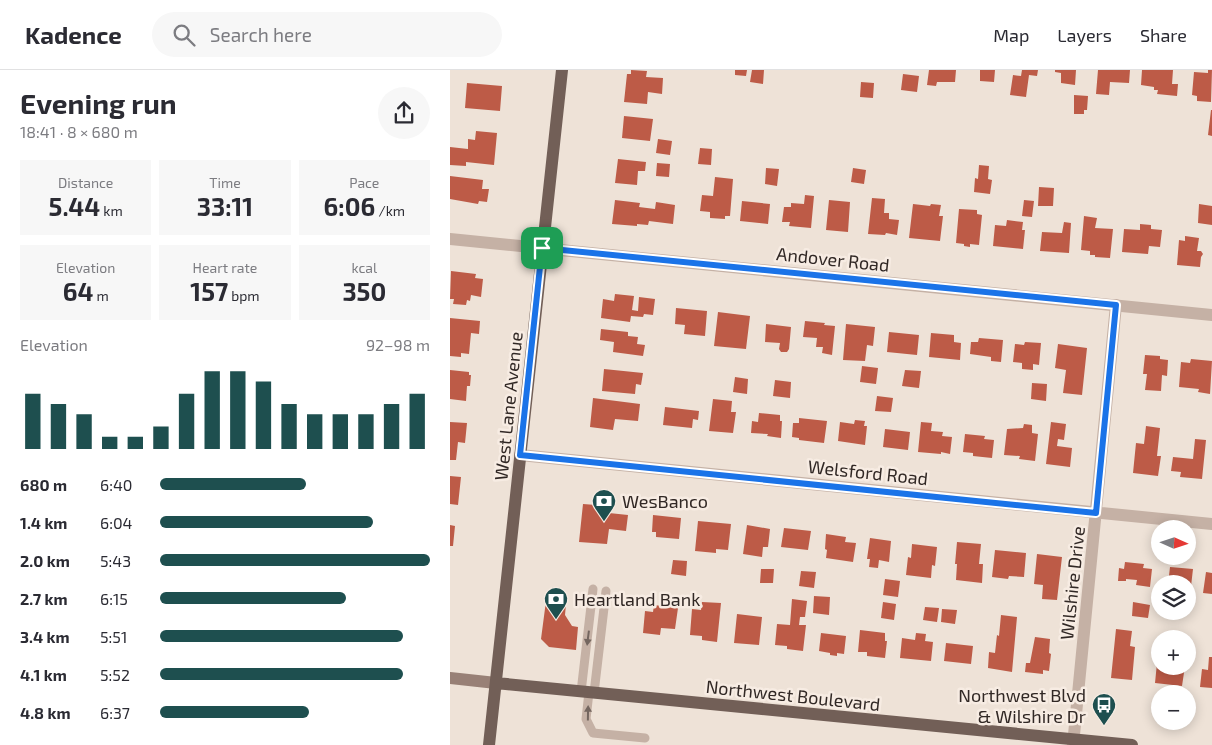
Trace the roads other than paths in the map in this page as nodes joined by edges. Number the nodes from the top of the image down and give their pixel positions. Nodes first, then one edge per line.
1 (562, 70) edge
2 (450, 239) edge
3 (542, 248) junction
4 (1116, 305) junction
5 (1212, 315) edge
6 (520, 455) junction
7 (1096, 513) junction
8 (1212, 524) edge
9 (593, 589) dead end
10 (606, 591) dead end
11 (450, 678) edge
12 (496, 683) junction
13 (588, 692) junction
14 (645, 738) dead end
15 (1073, 742) edge
16 (489, 745) edge
17 (1132, 745) edge

1 - 3 main road, West Lane Avenue
2 - 3 street, Andover Road
3 - 4 street, Andover Road
3 - 6 main road, West Lane Avenue
4 - 5 street, Andover Road
4 - 7 street, Wilshire Drive
6 - 7 street, Welsford Road
6 - 12 main road, West Lane Avenue
7 - 8 street, Welsford Road
7 - 15 street, Wilshire Drive
9 -> 13 lane
10 - 13 lane
11 - 12 main road, Northwest Boulevard
12 - 13 main road, Northwest Boulevard
12 - 16 main road, West Lane Avenue
14 -> 13 lane
13 - 15 main road, Northwest Boulevard
15 - 17 main road, Northwest Boulevard

